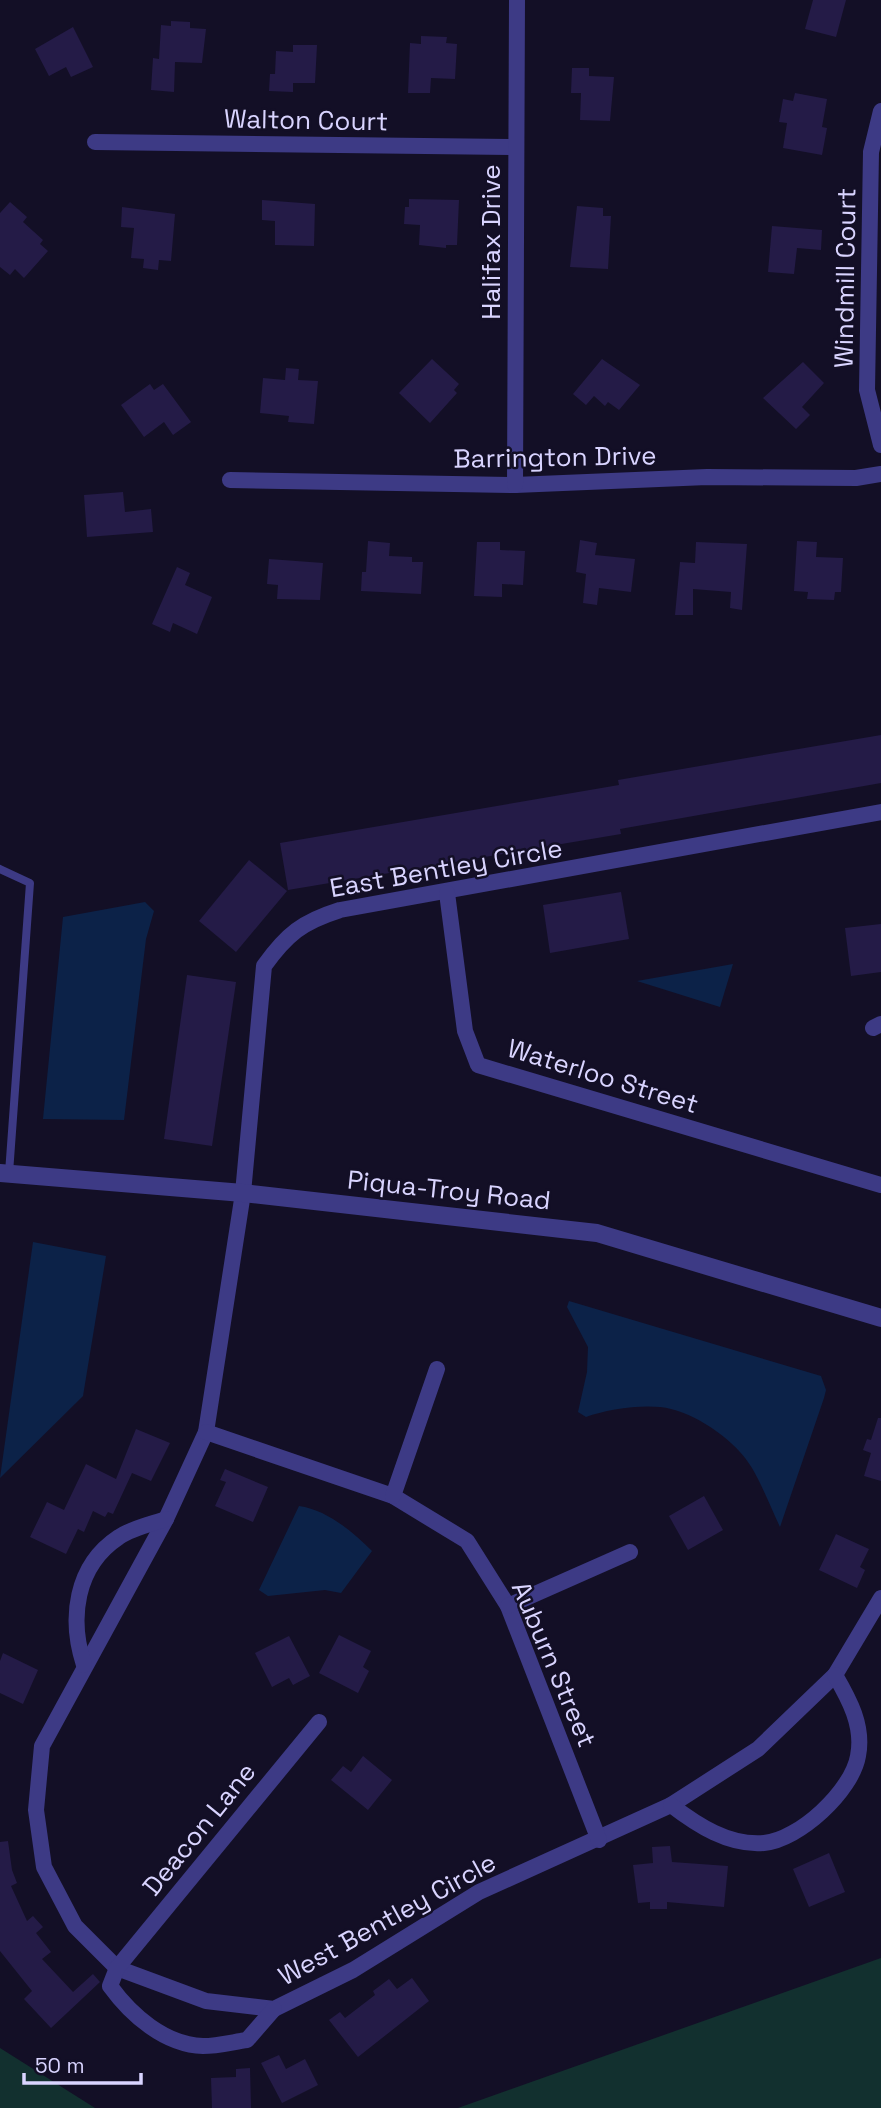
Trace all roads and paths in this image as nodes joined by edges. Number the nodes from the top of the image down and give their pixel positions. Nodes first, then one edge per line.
1 (517, 0) edge
2 (881, 111) edge
3 (95, 142) dead end
4 (516, 147) junction
5 (881, 446) edge
6 (881, 474) edge
7 (229, 480) dead end
8 (515, 485) junction
9 (881, 812) edge
10 (0, 869) edge
11 (447, 893) junction
12 (5, 1173) edge
13 (881, 1185) edge
14 (243, 1193) junction
15 (881, 1318) edge
16 (437, 1369) dead end
17 (206, 1432) junction
18 (393, 1496) junction
19 (166, 1519) junction
20 (630, 1552) dead end
21 (881, 1598) edge
22 (509, 1606) junction
23 (84, 1665) junction
24 (835, 1675) junction
25 (319, 1722) dead end
26 (671, 1805) junction
27 (599, 1840) junction
28 (117, 1968) junction
29 (274, 2010) junction

1 - 4 street, Halifax Drive
2 - 5 street, Windmill Court
3 - 4 street, Walton Court
4 - 8 street, Halifax Drive
6 - 8 street, Barrington Drive
7 - 8 street, Barrington Drive
9 - 11 street, East Bentley Circle
10 - 12 lane
11 - 13 street, Waterloo Street
11 - 14 street, East Bentley Circle
12 - 14 street, Piqua-Troy Road
14 - 15 street, Piqua-Troy Road
14 - 17 street, West Bentley Circle
16 - 18 street
17 - 18 street, Auburn Street
17 - 19 street, West Bentley Circle
18 - 22 street, Auburn Street
19 - 23 street, West Bentley Circle
19 - 23 street
20 - 22 street
21 - 24 street, West Bentley Circle
22 - 27 street, Auburn Street
23 - 28 street, West Bentley Circle
24 - 26 street, West Bentley Circle
24 - 26 street
25 - 28 street, Deacon Lane
26 - 27 street, West Bentley Circle
27 - 29 street, West Bentley Circle
28 - 29 street, West Bentley Circle
28 - 29 street

